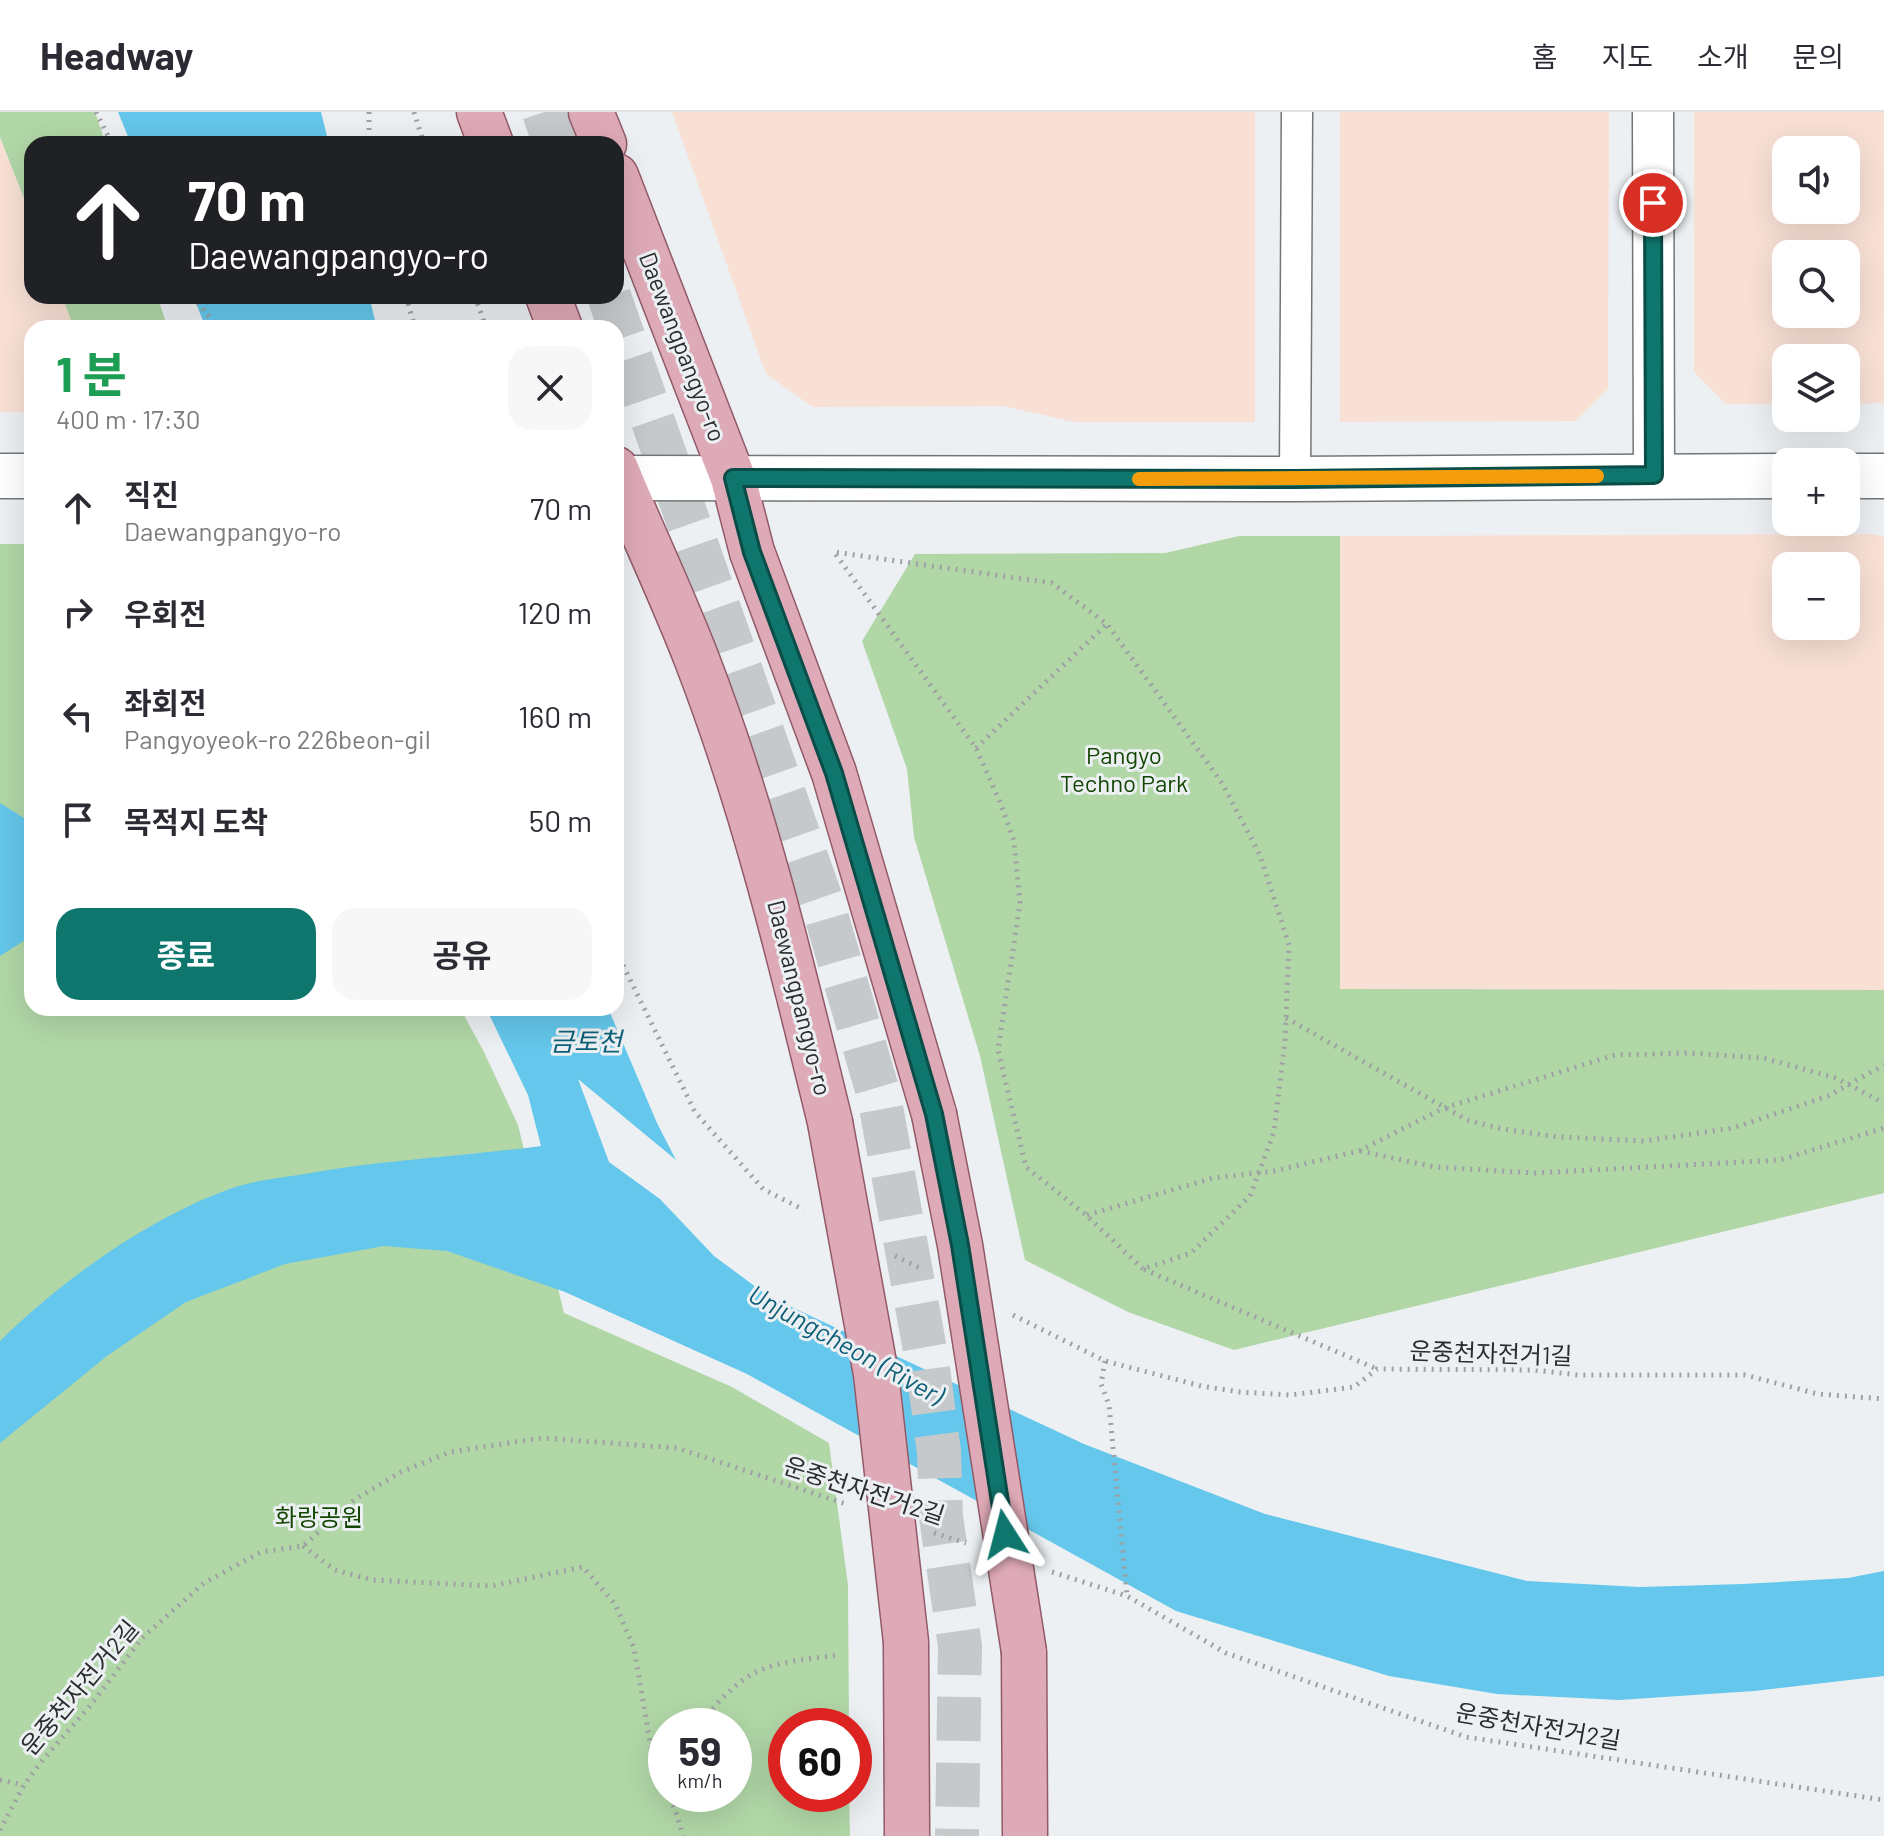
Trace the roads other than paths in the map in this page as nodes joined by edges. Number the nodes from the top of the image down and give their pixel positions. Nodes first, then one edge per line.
1 (479, 112) edge
2 (591, 112) edge
3 (1297, 112) edge
4 (1653, 112) edge
5 (488, 136) edge
6 (601, 136) edge
7 (624, 197) edge
8 (624, 475) edge
9 (1654, 475) junction
10 (0, 476) edge
11 (24, 476) edge
12 (1772, 476) edge
13 (1860, 476) edge
14 (1884, 476) edge
15 (733, 478) junction
16 (1295, 479) junction
17 (624, 491) edge
18 (907, 1836) edge
19 (1025, 1836) edge

1 - 5 main road
2 - 6 main road
3 - 16 street
4 - 9 street
7 - 15 main road, Daewangpangyo-ro
8 - 15 street
9 - 12 street
9 - 16 street
10 - 11 street
13 - 14 street
15 - 16 street
15 - 19 main road, Daewangpangyo-ro, bridge
17 - 18 main road, Daewangpangyo-ro, bridge

